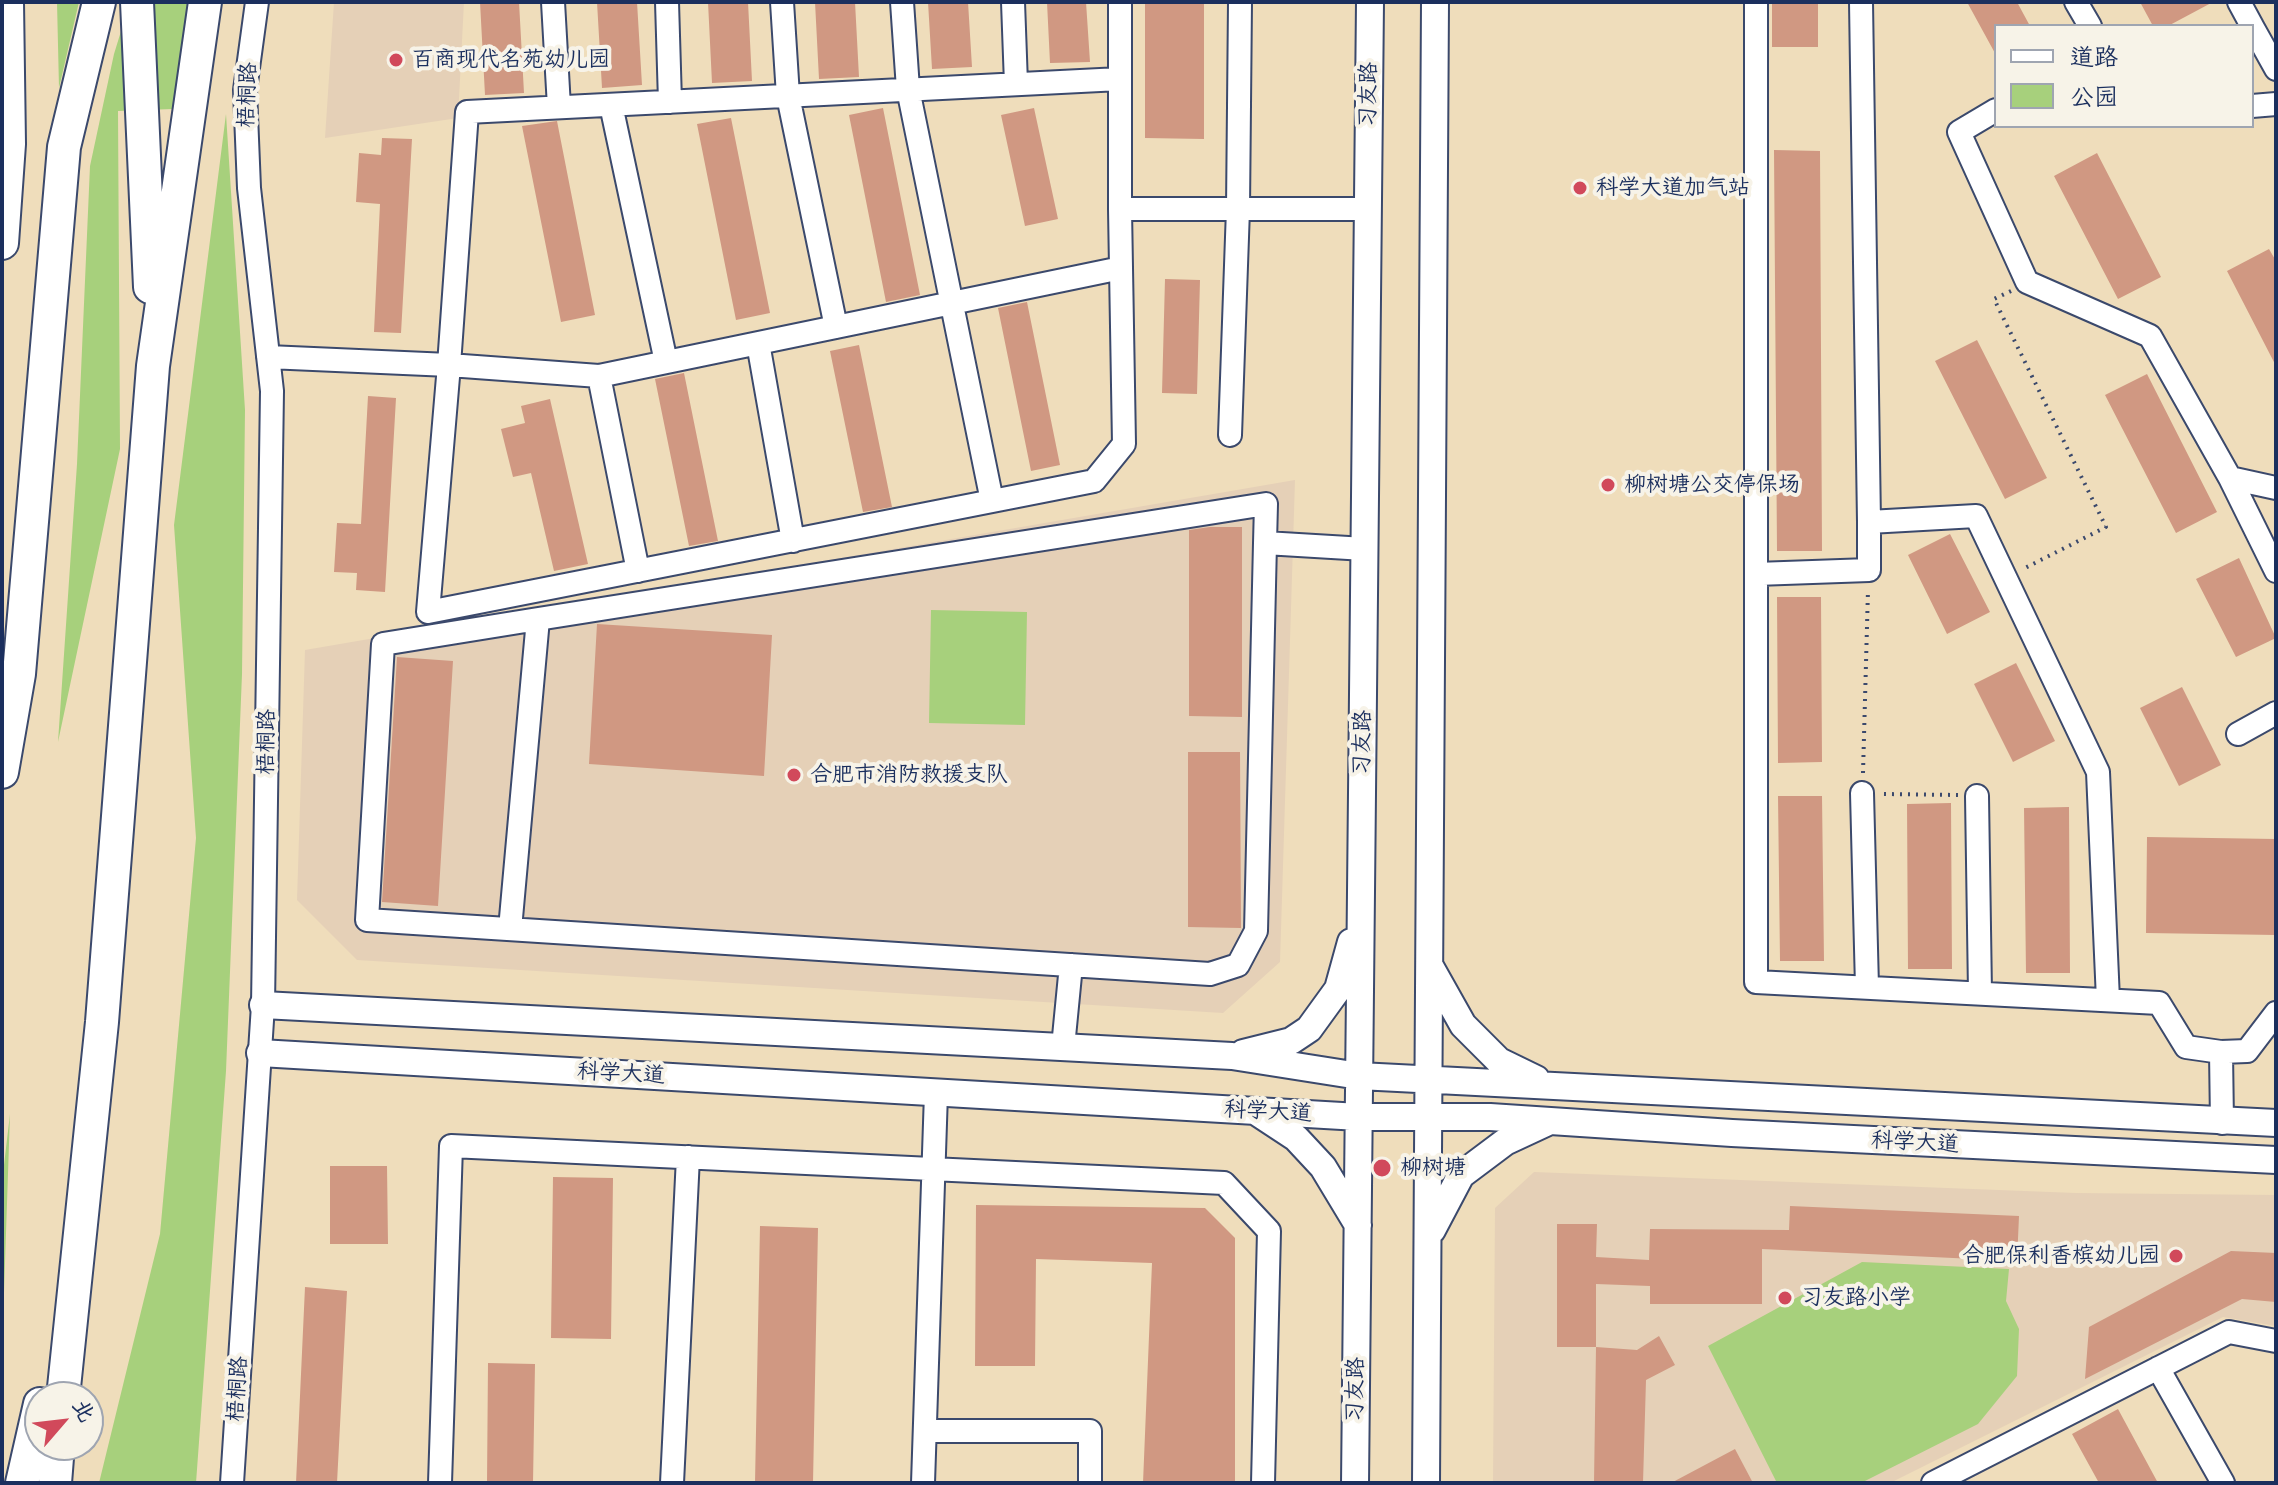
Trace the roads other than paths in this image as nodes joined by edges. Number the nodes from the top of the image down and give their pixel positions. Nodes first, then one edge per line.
1 (7, 2) edge
2 (99, 2) edge
3 (137, 2) edge
4 (205, 2) edge
5 (257, 2) edge
6 (553, 2) edge
7 (667, 2) edge
8 (782, 2) edge
9 (902, 2) edge
10 (1013, 2) edge
11 (1120, 2) edge
12 (1240, 2) edge
13 (1370, 2) edge
14 (1435, 2) edge
15 (1756, 2) edge
16 (1861, 2) edge
17 (2076, 2) edge
18 (2239, 2) edge
19 (2089, 24) edge
20 (2251, 24) edge
21 (2254, 30) edge
22 (2276, 69) edge
23 (1120, 79) junction
24 (1016, 84) junction
25 (908, 89) junction
26 (788, 96) junction
27 (670, 102) junction
28 (2276, 104) edge
29 (611, 105) junction
30 (2254, 106) edge
31 (559, 107) junction
32 (1994, 111) edge
33 (1120, 209) junction
34 (1238, 209) junction
35 (1368, 209) junction
36 (2, 243) edge
37 (1121, 268) junction
38 (953, 303) junction
39 (836, 327) junction
40 (758, 343) junction
41 (268, 357) junction
42 (666, 362) junction
43 (449, 365) junction
44 (153, 366) junction
45 (599, 376) junction
46 (1230, 435) dead end
47 (2230, 478) junction
48 (2276, 488) edge
49 (992, 501) junction
50 (1869, 522) junction
51 (793, 541) junction
52 (1265, 543) junction
53 (1365, 549) junction
54 (638, 571) junction
55 (2276, 571) edge
56 (1756, 574) junction
57 (538, 619) junction
58 (2276, 713) edge
59 (2238, 734) dead end
60 (2, 772) edge
61 (1862, 793) road end
62 (1977, 796) road end
63 (1361, 904) junction
64 (510, 929) junction
65 (1071, 965) junction
66 (1431, 967) junction
67 (1867, 987) junction
68 (1980, 993) junction
69 (2108, 1000) junction
70 (263, 1005) junction
71 (2276, 1013) edge
72 (1063, 1047) junction
73 (2221, 1052) junction
74 (260, 1053) junction
75 (1232, 1056) junction
76 (1359, 1076) junction
77 (1430, 1078) junction
78 (1546, 1084) junction
79 (936, 1093) junction
80 (1255, 1111) junction
81 (1359, 1117) junction
82 (1430, 1118) junction
83 (1551, 1120) junction
84 (2222, 1123) junction
85 (2276, 1123) edge
86 (688, 1157) junction
87 (2276, 1160) edge
88 (934, 1169) junction
89 (1358, 1225) junction
90 (1429, 1237) junction
91 (73, 1284) junction
92 (2276, 1341) edge
93 (2158, 1368) junction
94 (46, 1381) edge
95 (64, 1381) edge
96 (925, 1431) junction
97 (27, 1461) edge
98 (57, 1461) edge
99 (22, 1483) edge
100 (55, 1483) edge
101 (232, 1483) edge
102 (440, 1483) edge
103 (672, 1483) edge
104 (923, 1483) edge
105 (1090, 1483) edge
106 (1263, 1483) edge
107 (1355, 1483) edge
108 (1426, 1483) edge
109 (1933, 1483) edge
110 (2223, 1483) edge

1 - 36 highway
2 - 60 highway
3 - 44 highway
4 - 44 highway
5 - 41 street, 梧桐路
6 - 31 street
7 - 27 street
8 - 26 street
9 - 25 street
10 - 24 street
11 - 23 street
12 - 34 street
13 - 35 main road, 习友路
14 - 66 main road
15 - 56 street
16 - 50 street
17 - 19 street
18 - 20 street
21 - 22 street
23 - 24 street
23 - 33 street
24 - 25 street
25 - 26 street
25 - 38 street
26 - 27 street
26 - 39 street
27 - 29 street
28 - 30 street
29 - 31 street
29 - 42 street
31 - 43 street
32 - 47 street
33 - 34 street
33 - 37 street
34 - 35 street
34 - 46 street
35 - 53 main road, 习友路
37 - 38 street
37 - 49 street
38 - 39 street
38 - 49 street
39 - 40 street
40 - 42 street
40 - 51 street
41 - 43 street
41 - 70 street, 梧桐路
42 - 45 street
43 - 45 street
43 - 54 street
44 - 91 highway
45 - 54 street
47 - 48 street
47 - 55 street
49 - 51 street
50 - 56 street
50 - 69 street
51 - 54 street
52 - 53 street
52 - 57 street
52 - 65 street
53 - 63 main road, 习友路
56 - 67 street
57 - 64 street
57 - 64 street
58 - 59 street
61 - 67 street
62 - 68 street
63 - 75 main road
63 - 76 main road, 习友路
64 - 65 street
65 - 72 street
66 - 77 main road
66 - 78 main road
67 - 68 street
68 - 69 street
69 - 73 street
70 - 72 main road, 科学大道
70 - 74 street, 梧桐路
71 - 73 street
72 - 75 main road, 科学大道
73 - 84 street
74 - 79 main road, 科学大道
74 - 101 street, 梧桐路
75 - 76 main road, 科学大道
76 - 77 main road, 科学大道
76 - 81 main road, 习友路
77 - 78 main road, 科学大道
77 - 82 main road
78 - 84 main road, 科学大道
79 - 80 main road, 科学大道
79 - 88 street
80 - 81 main road, 科学大道
80 - 89 main road
81 - 82 main road, 科学大道
81 - 89 main road, 习友路
82 - 83 main road, 科学大道
82 - 90 main road
83 - 87 main road, 科学大道
83 - 90 main road
84 - 85 main road, 科学大道
86 - 88 street
86 - 102 street
86 - 103 street
88 - 96 street
88 - 106 street
89 - 107 main road, 习友路
90 - 108 main road
91 - 94 highway
91 - 95 highway
92 - 93 street
93 - 109 street
93 - 110 street
96 - 104 street
96 - 105 street
97 - 99 highway
98 - 100 highway

